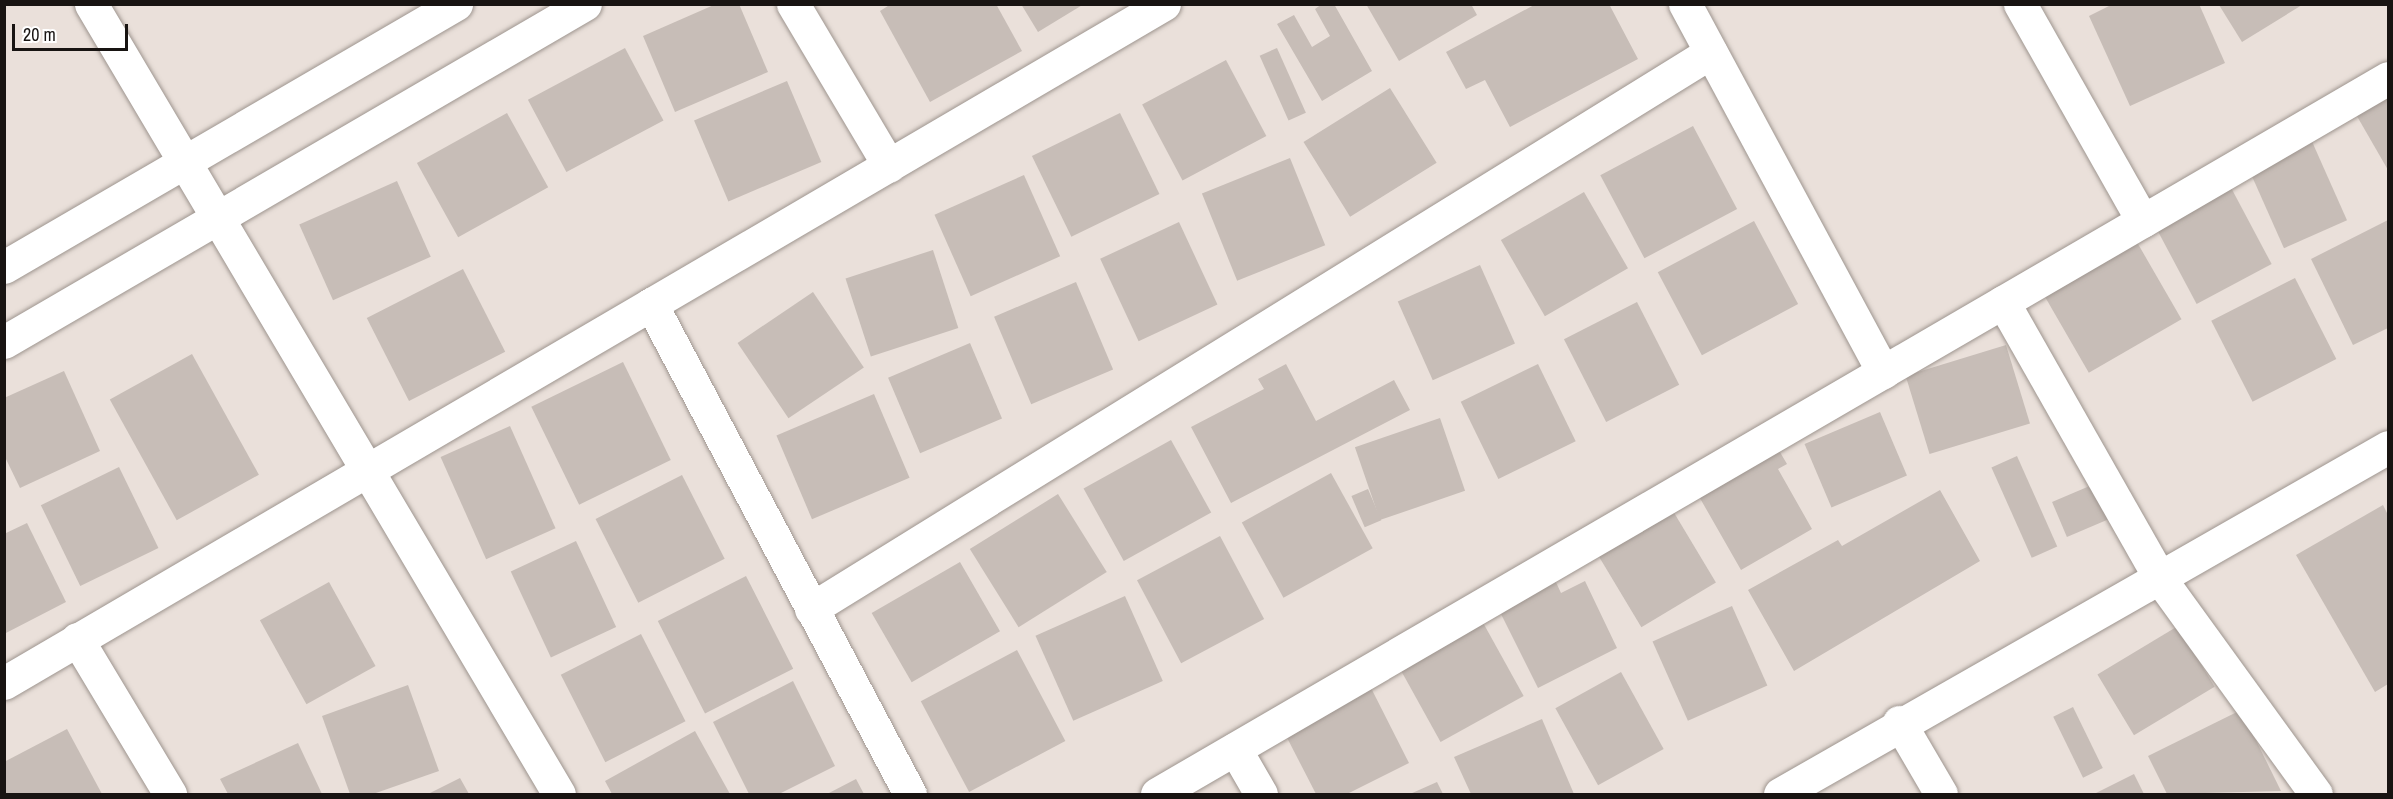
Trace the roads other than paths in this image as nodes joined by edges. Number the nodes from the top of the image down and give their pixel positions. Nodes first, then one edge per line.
1 (91, 4) edge
2 (456, 4) edge
3 (585, 4) edge
4 (793, 4) edge
5 (1164, 4) edge
6 (1685, 4) edge
7 (2020, 4) edge
8 (1711, 52) junction
9 (2388, 78) edge
10 (185, 162) junction
11 (889, 166) junction
12 (218, 218) junction
13 (2143, 221) junction
14 (4, 267) edge
15 (2002, 302) junction
16 (651, 304) junction
17 (4, 342) edge
18 (1883, 372) junction
19 (2388, 447) edge
20 (371, 468) junction
21 (2161, 580) junction
22 (811, 609) junction
23 (77, 639) junction
24 (4, 683) edge
25 (1899, 723) junction
26 (1235, 749) junction
27 (170, 795) edge
28 (559, 795) edge
29 (910, 795) edge
30 (1157, 795) edge
31 (1261, 795) edge
32 (1780, 795) edge
33 (1941, 795) edge
34 (2316, 795) edge

1 - 10 street
2 - 10 street
3 - 12 street
4 - 11 street
5 - 11 street
6 - 8 street
7 - 13 street
8 - 18 street
8 - 22 street
9 - 13 street
10 - 12 street
10 - 14 street
11 - 16 street
12 - 17 street
12 - 20 street
13 - 15 street
15 - 18 street
15 - 21 street
16 - 20 street
16 - 22 street
18 - 26 street
19 - 21 street
20 - 23 street
20 - 28 street
21 - 25 street
21 - 34 street
22 - 29 street
23 - 24 street
23 - 27 street
25 - 32 street
25 - 33 street
26 - 30 street
26 - 31 street

